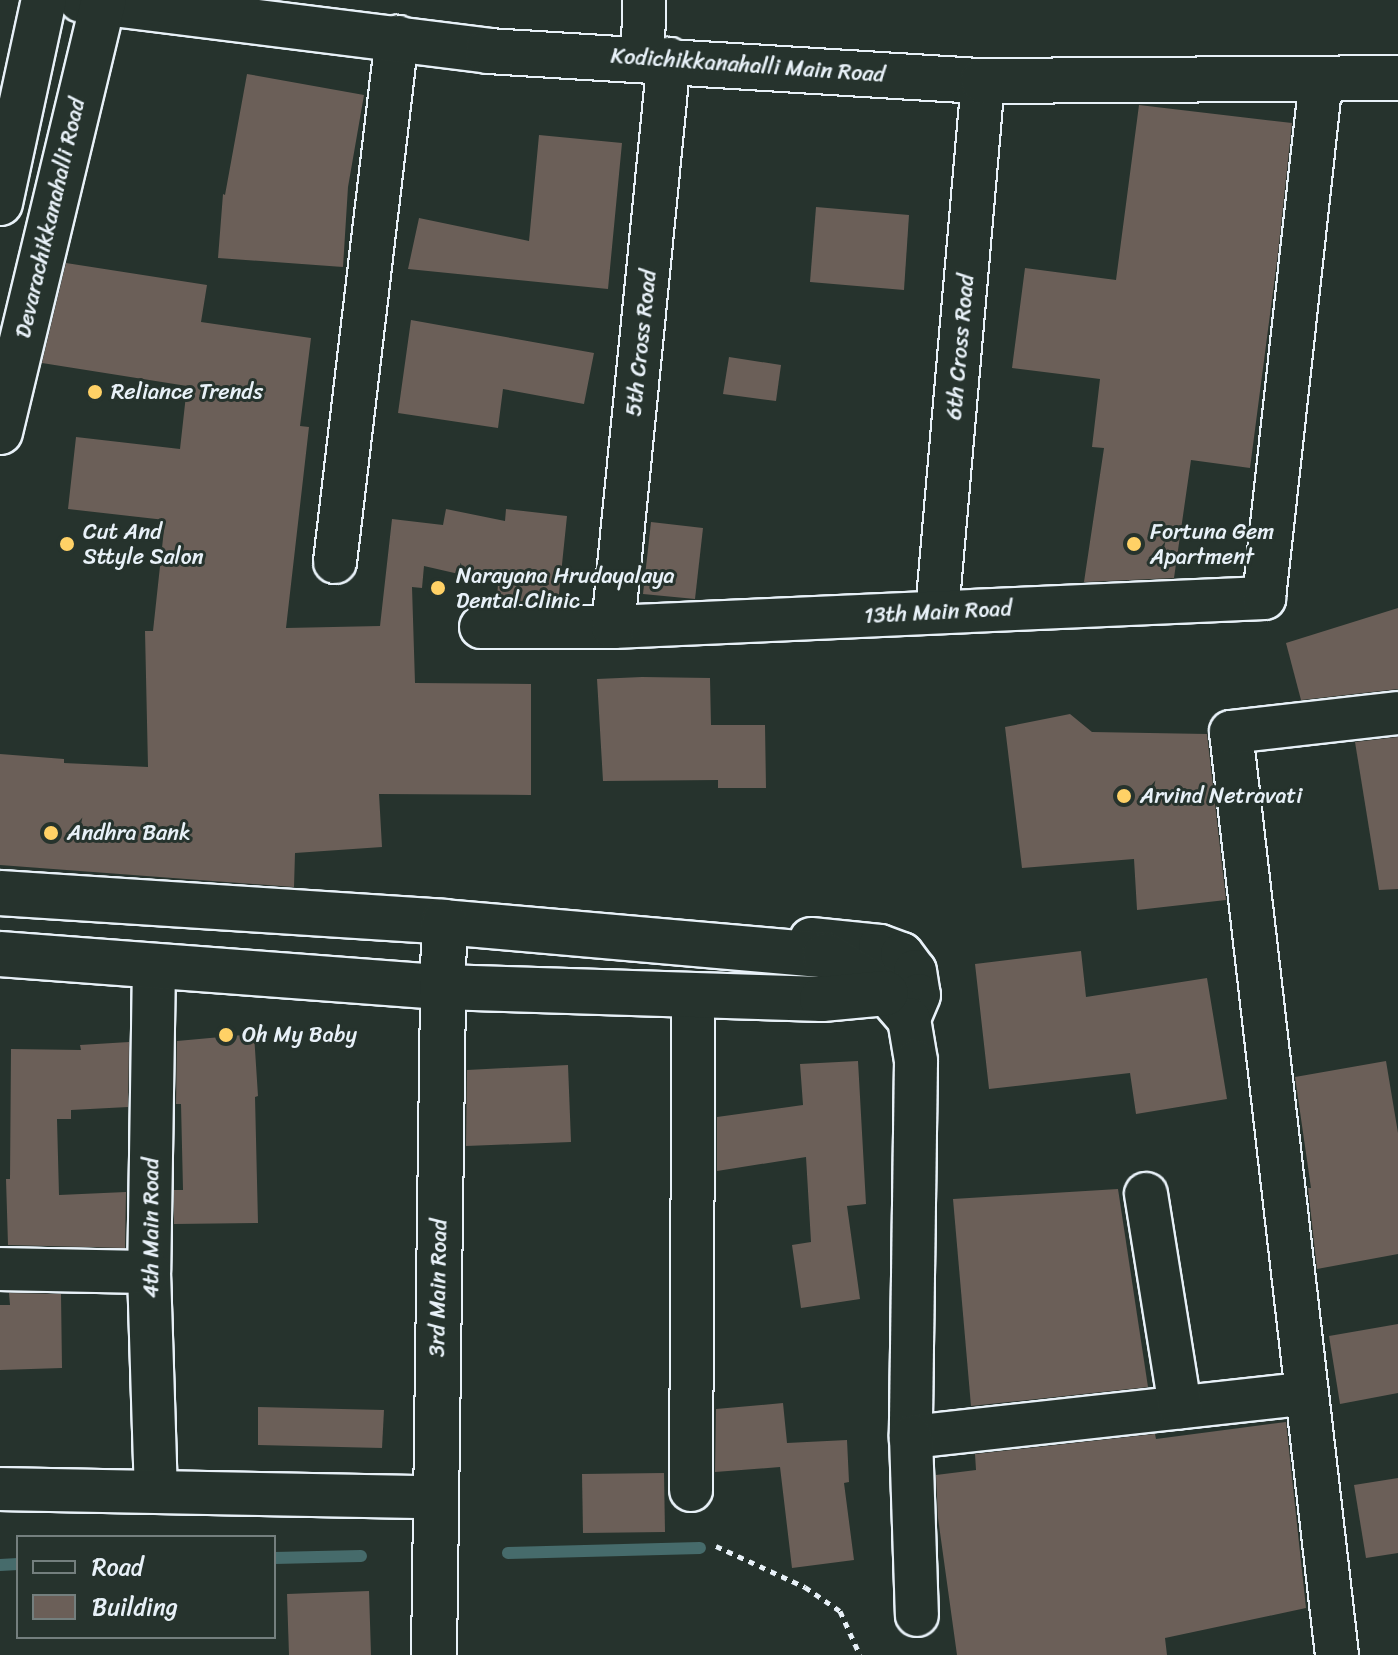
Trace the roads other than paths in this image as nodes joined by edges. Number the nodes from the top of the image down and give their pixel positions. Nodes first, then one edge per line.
1 (44, 0) edge
2 (644, 0) edge
3 (95, 1) edge
4 (397, 37) junction
5 (656, 59) junction
6 (1398, 78) edge
7 (1321, 79) junction
8 (983, 81) junction
9 (0, 203) edge
10 (0, 432) edge
11 (335, 562) dead end
12 (937, 612) junction
13 (481, 627) dead end
14 (613, 627) junction
15 (1398, 713) edge
16 (0, 893) edge
17 (444, 922) junction
18 (818, 947) junction
19 (0, 954) edge
20 (154, 965) junction
21 (442, 987) junction
22 (694, 995) junction
23 (822, 999) junction
24 (898, 1006) junction
25 (1146, 1194) dead end
26 (0, 1269) edge
27 (149, 1272) junction
28 (1307, 1393) junction
29 (1180, 1407) junction
30 (911, 1437) junction
31 (0, 1489) edge
32 (691, 1490) dead end
33 (156, 1491) junction
34 (435, 1497) junction
35 (917, 1615) dead end
36 (434, 1655) edge
37 (1337, 1655) edge

1 - 9 street
2 - 5 street, 5th Cross Road
3 - 4 street, Kodichikkanahalli Main Road
3 - 10 street, Devarachikkanahalli Road
4 - 5 street, Kodichikkanahalli Main Road
4 - 11 street
5 - 8 street, Kodichikkanahalli Main Road
5 - 14 street, 5th Cross Road
6 - 7 street, Kodichikkanahalli Main Road
7 - 8 street, Kodichikkanahalli Main Road
7 - 12 street, 13th Main Road
8 - 12 street, 6th Cross Road
12 - 14 street, 13th Main Road
13 - 14 street, 13th Main Road
15 - 28 street
16 - 17 street
17 - 18 street
17 - 21 street, 3rd Main Road
18 - 23 street
18 - 24 street
19 - 20 street
20 - 21 street
20 - 27 street, 4th Main Road
21 - 22 street
21 - 34 street, 3rd Main Road
22 - 23 street
22 - 32 street
23 - 24 street
24 - 30 street
25 - 29 street
26 - 27 street
27 - 33 street, 4th Main Road
28 - 29 street
28 - 37 street
29 - 30 street
30 - 35 street
31 - 33 street
33 - 34 street
34 - 36 street, 3rd Main Road

